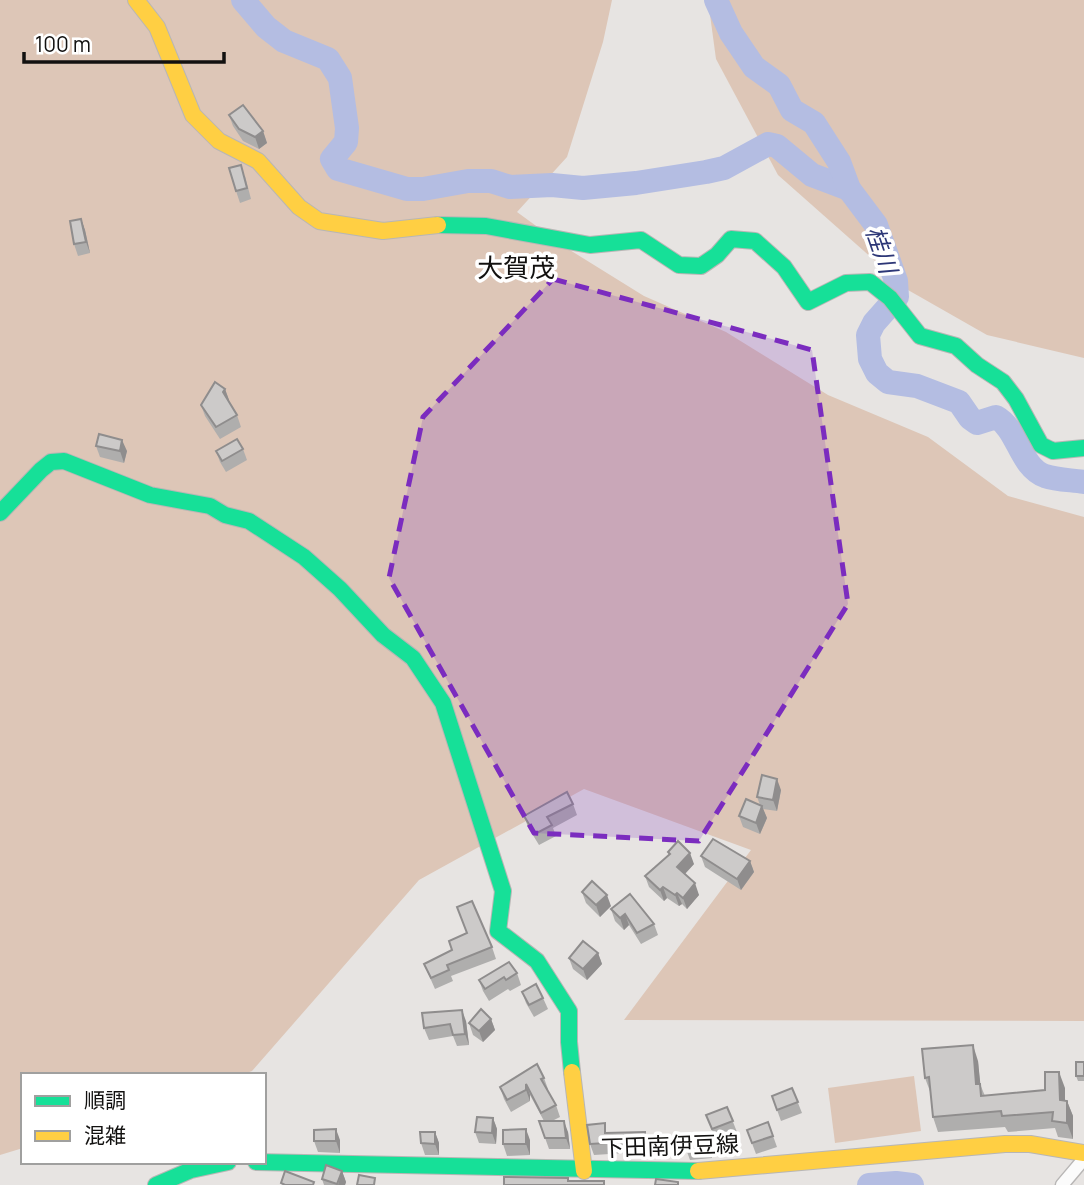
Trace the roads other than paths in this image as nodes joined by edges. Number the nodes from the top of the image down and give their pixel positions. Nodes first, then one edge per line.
1 (136, 0) edge
2 (1084, 448) edge
3 (0, 513) edge
4 (1084, 1153) edge
5 (1084, 1159) edge
6 (266, 1162) edge
7 (209, 1164) edge
8 (584, 1171) junction
9 (156, 1185) edge
10 (1062, 1185) edge

1 - 2 street
3 - 8 street
4 - 8 street, 下田南伊豆線
5 - 10 street
6 - 8 street, 下田南伊豆線
7 - 9 street

